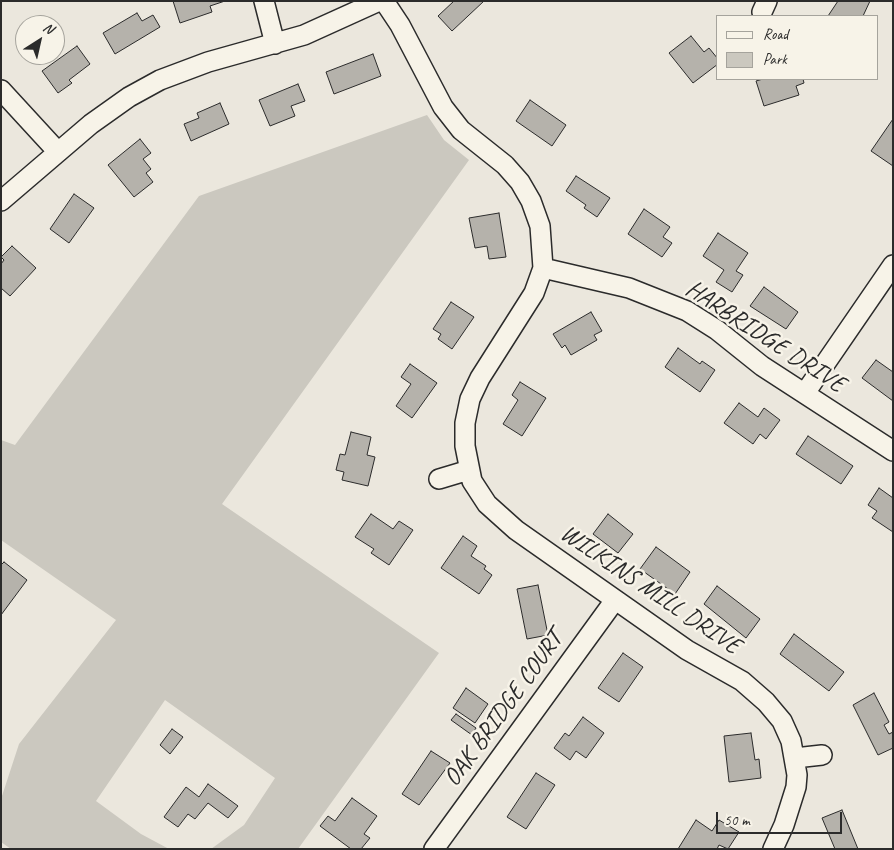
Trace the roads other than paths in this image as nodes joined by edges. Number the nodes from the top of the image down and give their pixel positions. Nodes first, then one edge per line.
1 (264, 1) edge
2 (379, 1) edge
3 (384, 1) edge
4 (275, 44) junction
5 (1, 90) edge
6 (58, 152) junction
7 (1, 200) edge
8 (893, 264) edge
9 (543, 268) junction
10 (804, 394) junction
11 (893, 451) edge
12 (469, 470) junction
13 (439, 478) dead end
14 (615, 600) junction
15 (822, 755) dead end
16 (795, 758) junction
17 (434, 849) edge
18 (773, 849) edge

1 - 4 street
2 - 4 street
3 - 9 street, WILKINS MILL DRIVE
4 - 6 street
5 - 6 street
6 - 7 street
8 - 10 street
9 - 10 street, HARBRIDGE DRIVE
9 - 12 street, WILKINS MILL DRIVE
10 - 11 street, HARBRIDGE DRIVE
12 - 13 street
12 - 14 street, WILKINS MILL DRIVE
14 - 16 street, WILKINS MILL DRIVE
14 - 17 street, OAK BRIDGE COURT
15 - 16 street
16 - 18 street, WILKINS MILL DRIVE

